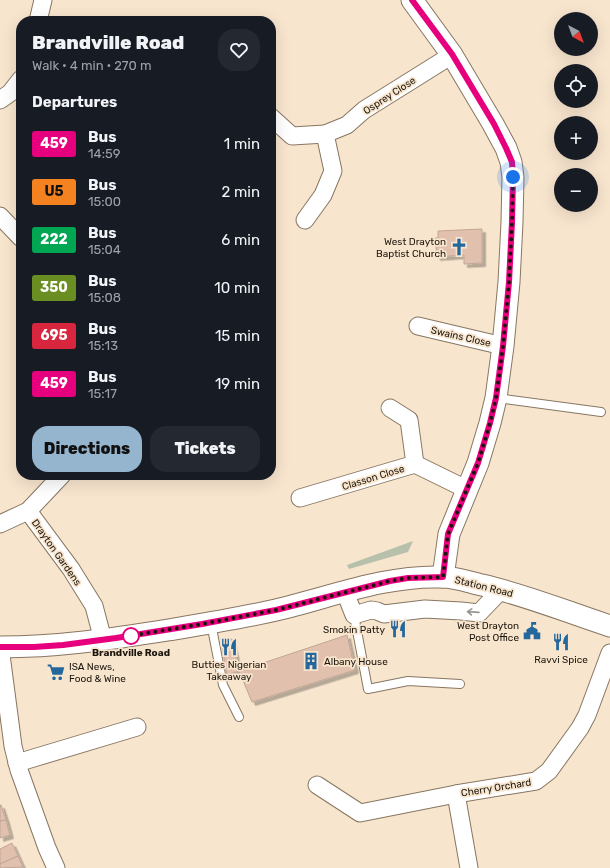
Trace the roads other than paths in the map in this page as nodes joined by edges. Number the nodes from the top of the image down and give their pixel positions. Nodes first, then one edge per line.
1 (43, 0) edge
2 (412, 0) edge
3 (39, 16) edge
4 (452, 54) junction
5 (16, 85) edge
6 (0, 100) edge
7 (276, 122) edge
8 (325, 134) junction
9 (0, 216) edge
10 (306, 220) dead end
11 (16, 233) edge
12 (418, 326) dead end
13 (503, 346) junction
14 (496, 398) junction
15 (390, 408) dead end
16 (601, 412) dead end
17 (415, 464) junction
18 (57, 480) edge
19 (466, 489) junction
20 (300, 498) dead end
21 (28, 511) junction
22 (0, 524) edge
23 (443, 577) junction
24 (502, 589) junction
25 (345, 592) junction
26 (354, 615) junction
27 (211, 623) junction
28 (610, 626) edge
29 (103, 640) junction
30 (0, 647) edge
31 (610, 653) edge
32 (460, 684) dead end
33 (238, 716) dead end
34 (137, 727) dead end
35 (6, 751) edge
36 (17, 763) junction
37 (317, 785) dead end
38 (456, 794) junction
39 (56, 868) edge
40 (470, 868) edge

1 - 3 street
2 - 4 street
4 - 8 street, Osprey Close
4 - 13 street
5 - 6 street
7 - 8 street, Osprey Close
8 - 10 street
9 - 11 street
12 - 13 street, Swains Close
13 - 14 street
14 - 16 lane
14 - 19 street
15 - 17 street
17 - 19 street, Classon Close
17 - 20 street, Classon Close
18 - 21 street, Drayton Gardens
19 - 23 street
21 - 22 street
21 - 29 street, Drayton Gardens
23 - 24 street, Station Road
23 - 25 street, Station Road
24 -> 26 street
24 - 28 street, Station Road
25 - 26 street
25 - 27 street, Station Road
26 - 32 lane
27 - 29 street, Station Road
27 - 33 lane
29 - 30 street, Station Road
30 - 35 street
31 - 38 street, Cherry Orchard
34 - 36 street
35 - 36 street
36 - 39 street
37 - 38 street, Cherry Orchard
38 - 40 street

